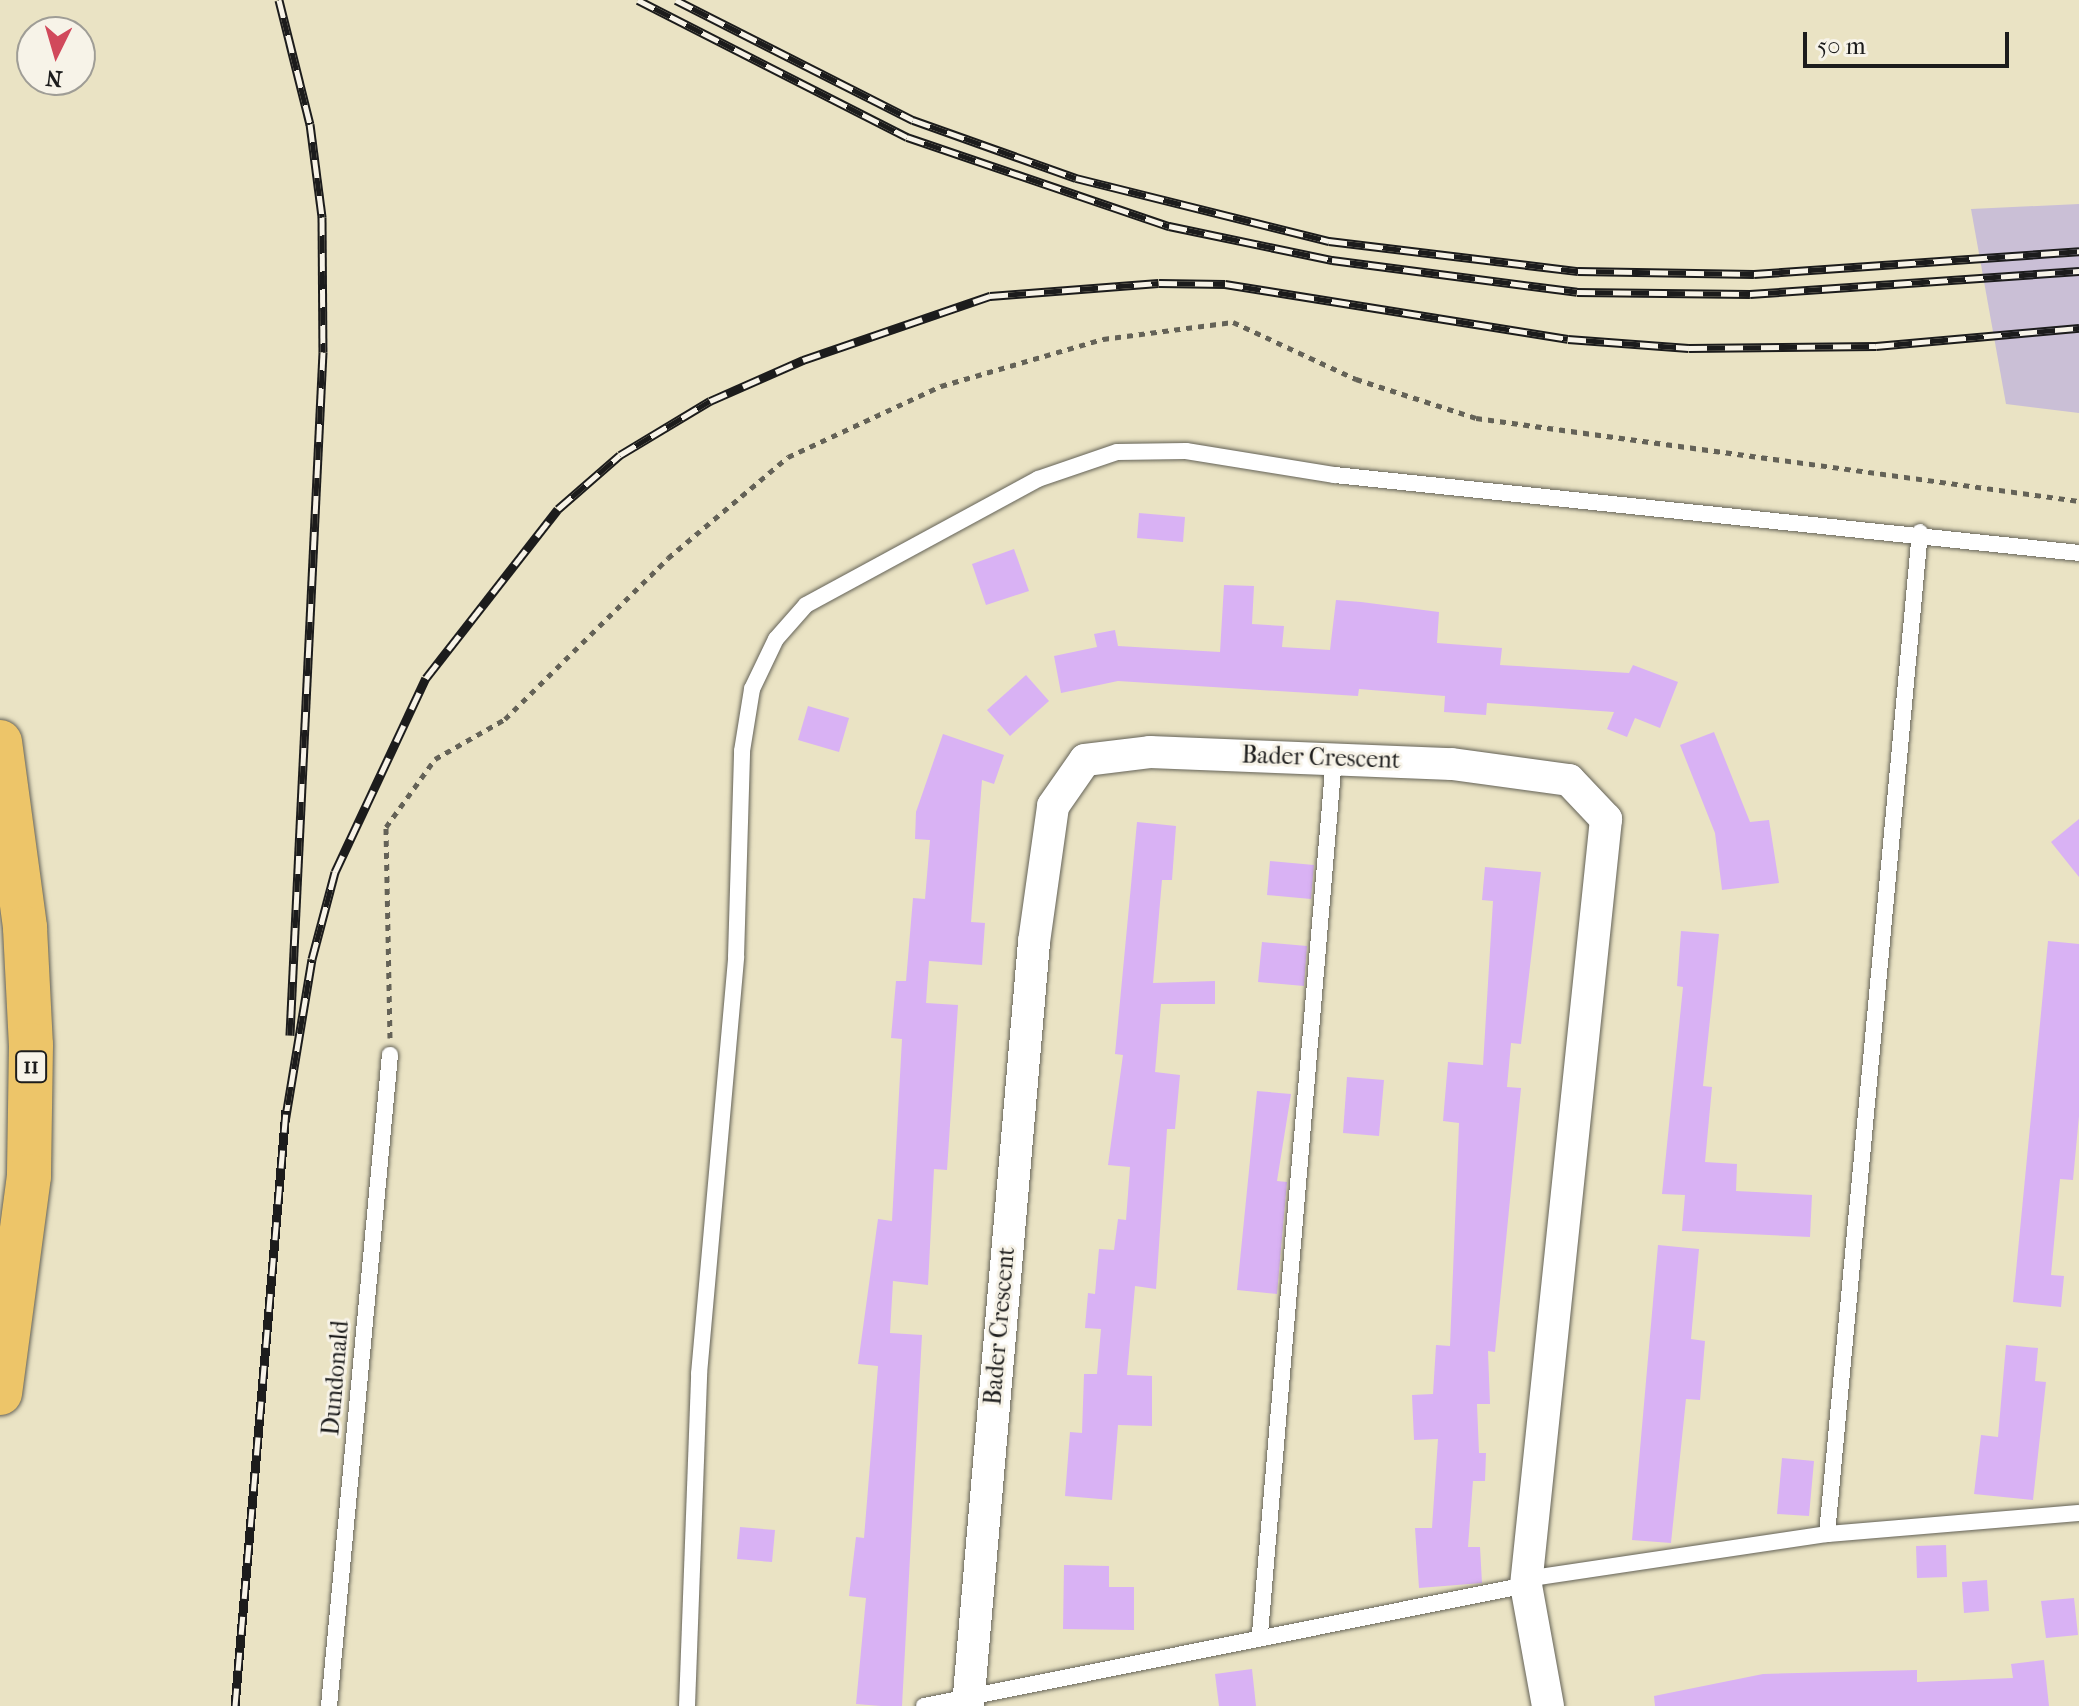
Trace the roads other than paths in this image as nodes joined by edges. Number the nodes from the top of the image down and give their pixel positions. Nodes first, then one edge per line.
1 (1920, 532) junction
2 (2079, 553) edge
3 (0, 742) edge
4 (1334, 758) junction
5 (390, 1055) road end
6 (0, 1393) edge
7 (2079, 1513) edge
8 (1827, 1534) junction
9 (1526, 1582) junction
10 (1260, 1634) junction
11 (968, 1702) edge
12 (329, 1706) edge
13 (687, 1706) edge
14 (924, 1706) edge
15 (1548, 1706) edge

1 - 2 lane
1 - 8 lane
1 - 13 lane
3 - 6 highway, 11
4 - 9 street, Bader Crescent
4 - 10 lane
4 - 11 street, Bader Crescent
5 - 12 lane, Dundonald
7 - 8 lane
8 - 9 lane
9 - 10 lane
9 - 15 street, Bader Crescent
10 - 11 lane
11 - 14 lane

